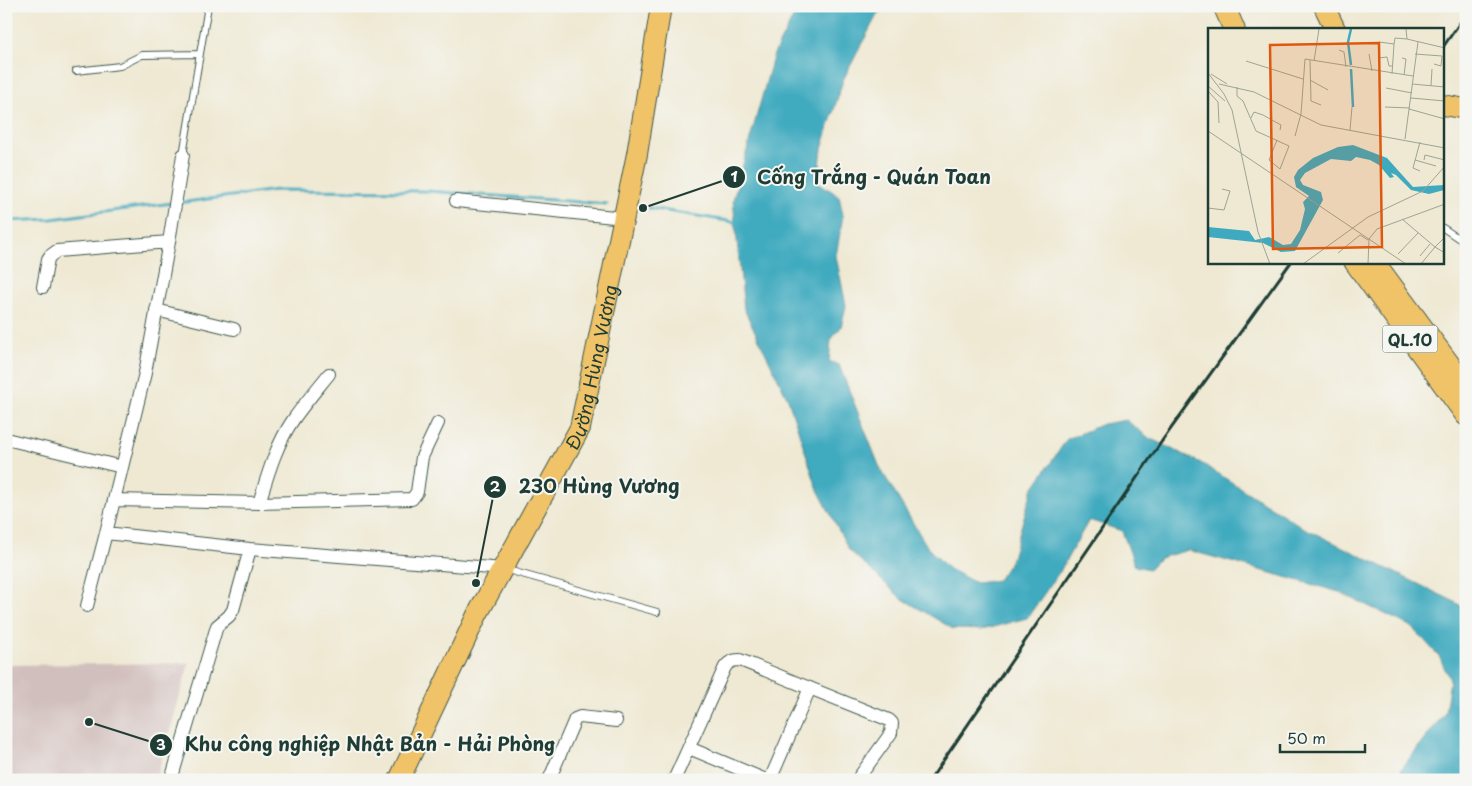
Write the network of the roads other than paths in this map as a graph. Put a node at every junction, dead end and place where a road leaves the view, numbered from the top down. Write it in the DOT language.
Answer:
graph roads {
  1 [pos="208,6"];
  2 [pos="661,6"];
  3 [pos="1210,6"];
  4 [pos="1224,6"];
  5 [pos="1324,6"];
  6 [pos="1220,28"];
  7 [pos="1234,28"];
  8 [pos="1335,28"];
  9 [pos="200,54"];
  10 [pos="76,71"];
  11 [pos="1444,105"];
  12 [pos="1466,109"];
  13 [pos="183,155"];
  14 [pos="456,201"];
  15 [pos="624,218"];
  16 [pos="1444,229"];
  17 [pos="170,242"];
  18 [pos="1466,248"];
  19 [pos="1356,264"];
  20 [pos="1375,264"];
  21 [pos="43,287"];
  22 [pos="156,310"];
  23 [pos="234,329"];
  24 [pos="329,374"];
  25 [pos="1466,387"];
  26 [pos="1466,415"];
  27 [pos="438,423"];
  28 [pos="6,438"];
  29 [pos="122,466"];
  30 [pos="114,500"];
  31 [pos="259,503"];
  32 [pos="106,533"];
  33 [pos="250,549"];
  34 [pos="504,569"];
  35 [pos="87,606"];
  36 [pos="657,612"];
  37 [pos="810,688"];
  38 [pos="616,721"];
  39 [pos="689,748"];
  40 [pos="171,780"];
  41 [pos="399,780"];
  42 [pos="549,780"];
  43 [pos="674,780"];
  44 [pos="766,780"];
  45 [pos="770,780"];
  46 [pos="857,780"];
  1 -- 9 [label="lane"];
  2 -- 15 [label="main road, Đường Hùng Vương"];
  3 -- 6 [label="highway"];
  4 -- 7 [label="highway"];
  5 -- 8 [label="main road"];
  9 -- 10 [label="lane"];
  9 -- 13 [label="lane"];
  11 -- 12 [label="main road"];
  13 -- 17 [label="street"];
  14 -- 15 [label="street"];
  15 -- 34 [label="main road, Đường Hùng Vương"];
  16 -- 18 [label="lane"];
  17 -- 21 [label="street"];
  17 -- 22 [label="street"];
  19 -- 26 [label="highway, QL.10"];
  20 -- 25 [label="highway, QL.10"];
  22 -- 23 [label="street"];
  22 -- 29 [label="street"];
  24 -- 31 [label="street"];
  27 -- 31 [label="street"];
  28 -- 29 [label="street"];
  29 -- 30 [label="street"];
  30 -- 31 [label="street"];
  30 -- 32 [label="street"];
  32 -- 33 [label="street"];
  32 -- 35 [label="street"];
  33 -- 34 [label="street"];
  33 -- 40 [label="street"];
  34 -- 36 [label="lane"];
  34 -- 41 [label="main road, Đường Hùng Vương"];
  37 -- 39 [label="street"];
  37 -- 45 [label="street"];
  37 -- 46 [label="street"];
  38 -- 42 [label="street"];
  39 -- 43 [label="street"];
  39 -- 44 [label="street"];
}
